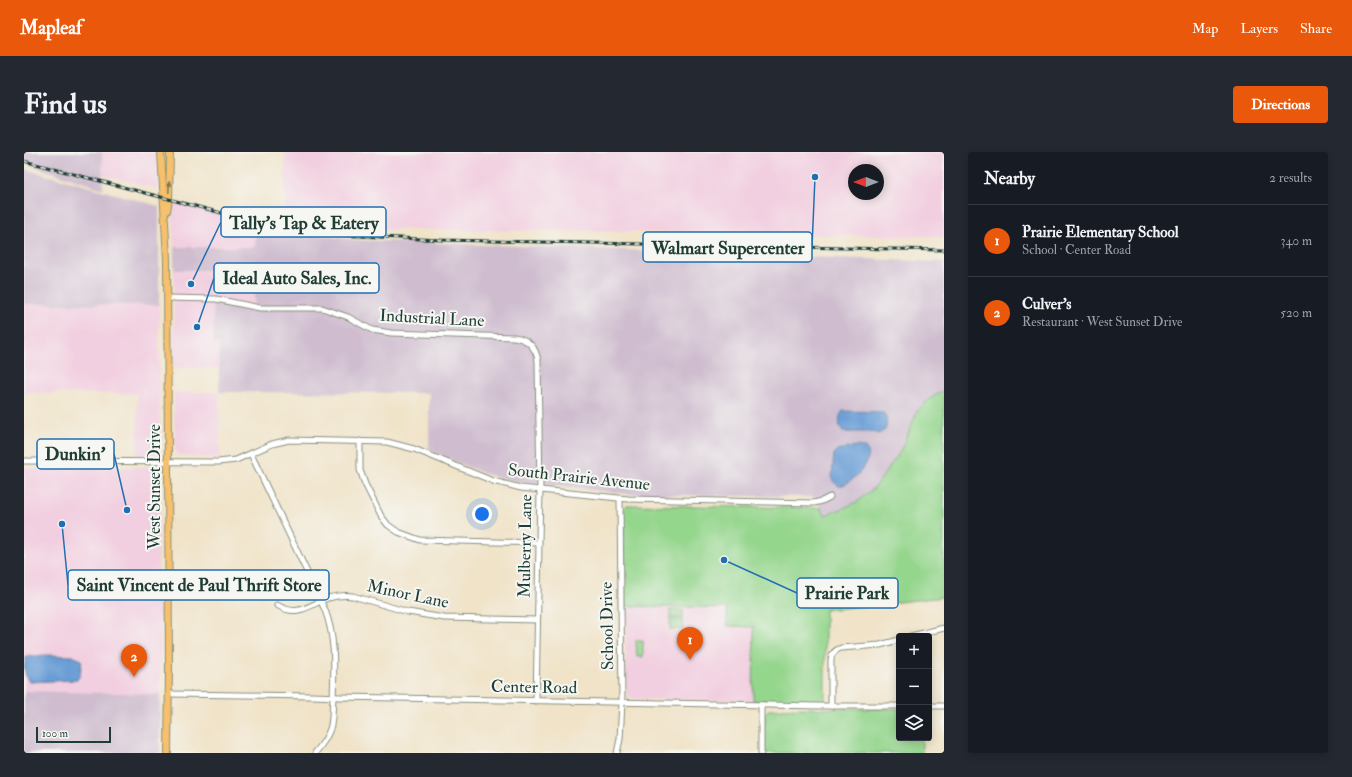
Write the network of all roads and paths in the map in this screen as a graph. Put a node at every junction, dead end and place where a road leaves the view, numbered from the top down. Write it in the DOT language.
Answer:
graph roads {
  1 [pos="161,152"];
  2 [pos="170,152"];
  3 [pos="166,221"];
  4 [pos="167,298"];
  5 [pos="531,344"];
  6 [pos="360,441"];
  7 [pos="251,454"];
  8 [pos="24,461"];
  9 [pos="168,461"];
  10 [pos="540,490"];
  11 [pos="830,497"];
  12 [pos="620,499"];
  13 [pos="539,543"];
  14 [pos="321,602"];
  15 [pos="278,605"];
  16 [pos="537,620"];
  17 [pos="944,628"];
  18 [pos="923,633"];
  19 [pos="896,641"];
  20 [pos="169,694"];
  21 [pos="333,697"];
  22 [pos="536,701"];
  23 [pos="622,703"];
  24 [pos="761,705"];
  25 [pos="831,706"];
  26 [pos="896,706"];
  27 [pos="932,706"];
  28 [pos="944,706"];
  29 [pos="168,753"];
  30 [pos="315,753"];
  31 [pos="617,753"];
  32 [pos="761,753"];
  1 -- 3 [label="main road, West Sunset Drive"];
  3 -- 2 [label="main road, West Sunset Drive, one-way"];
  3 -- 4 [label="main road, West Sunset Drive"];
  4 -- 5 [label="street, Industrial Lane"];
  4 -- 9 [label="main road, West Sunset Drive"];
  5 -- 10 [label="street, Mulberry Lane"];
  6 -- 7 [label="street, South Prairie Avenue"];
  6 -- 10 [label="street, South Prairie Avenue"];
  6 -- 13 [label="street"];
  7 -- 9 [label="street, South Prairie Avenue"];
  7 -- 14 [label="street"];
  8 -- 9 [label="street, South Prairie Avenue"];
  9 -- 20 [label="main road, West Sunset Drive"];
  10 -- 12 [label="street, South Prairie Avenue"];
  10 -- 13 [label="street, Mulberry Lane"];
  11 -- 12 [label="street, South Prairie Avenue"];
  12 -- 23 [label="street, School Drive"];
  13 -- 16 [label="street, Mulberry Lane"];
  14 -- 15 [label="street, Minor Lane"];
  14 -- 16 [label="street, Minor Lane"];
  14 -- 21 [label="street"];
  16 -- 22 [label="street, Mulberry Lane"];
  17 -- 18 [label="street"];
  19 -- 25 [label="street"];
  20 -- 21 [label="street, Center Road"];
  20 -- 29 [label="main road, West Sunset Drive"];
  21 -- 22 [label="street, Center Road"];
  21 -- 30 [label="street"];
  22 -- 23 [label="street, Center Road"];
  23 -- 24 [label="street, Center Road"];
  23 -- 31 [label="street, School Drive"];
  24 -- 25 [label="street, Center Road"];
  24 -- 32 [label="street"];
  25 -- 26 [label="street, Center Road"];
  27 -- 28 [label="street"];
}
